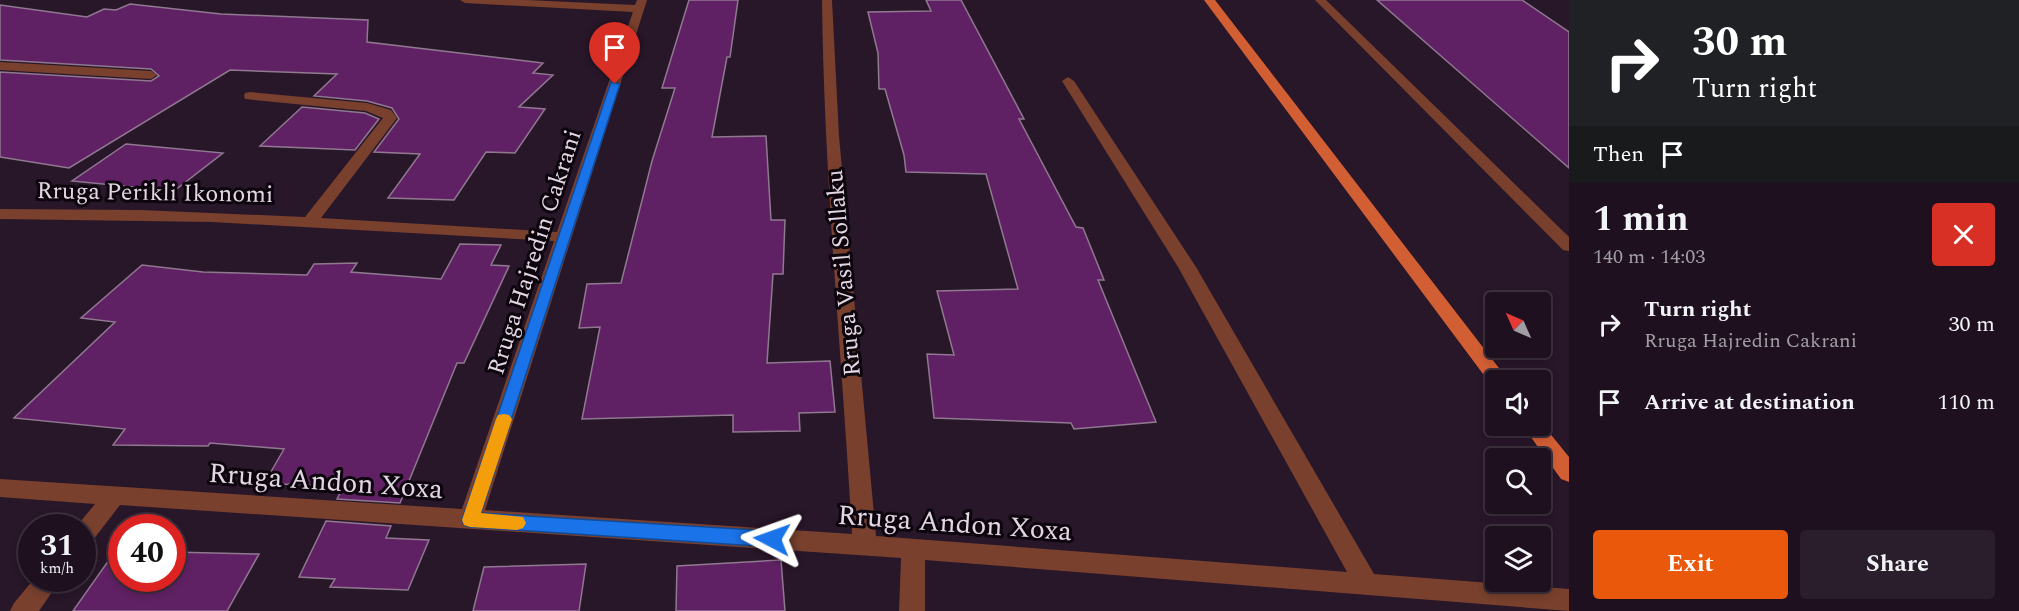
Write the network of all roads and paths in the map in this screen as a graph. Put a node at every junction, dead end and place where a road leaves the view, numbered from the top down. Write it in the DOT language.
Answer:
graph roads {
  1 [pos="465,0"];
  2 [pos="827,0"];
  3 [pos="1209,0"];
  4 [pos="1320,0"];
  5 [pos="641,5"];
  6 [pos="0,66"];
  7 [pos="151,75"];
  8 [pos="1068,81"];
  9 [pos="250,96"];
  10 [pos="0,214"];
  11 [pos="310,221"];
  12 [pos="565,237"];
  13 [pos="1569,246"];
  14 [pos="1491,370"];
  15 [pos="1541,436"];
  16 [pos="1569,473"];
  17 [pos="0,488"];
  18 [pos="116,495"];
  19 [pos="96,520"];
  20 [pos="470,520"];
  21 [pos="865,545"];
  22 [pos="913,549"];
  23 [pos="1367,584"];
  24 [pos="38,592"];
  25 [pos="1569,600"];
  26 [pos="23,611"];
  27 [pos="912,611"];
  1 -- 5 [label="street"];
  2 -- 21 [label="street, Rruga Vasil Sollaku"];
  3 -- 14 [label="main road"];
  4 -- 13 [label="street"];
  5 -- 12 [label="street, Rruga Hajredin Cakrani"];
  6 -- 7 [label="street"];
  8 -- 23 [label="street"];
  9 -- 11 [label="street"];
  10 -- 11 [label="street, Rruga Perikli Ikonomi"];
  11 -- 12 [label="street, Rruga Perikli Ikonomi"];
  12 -- 20 [label="street, Rruga Hajredin Cakrani"];
  15 -- 16 [label="main road"];
  17 -- 18 [label="street, Rruga Andon Xoxa"];
  18 -- 19 [label="street"];
  18 -- 20 [label="street, Rruga Andon Xoxa"];
  20 -- 21 [label="street, Rruga Andon Xoxa"];
  21 -- 22 [label="street, Rruga Andon Xoxa"];
  22 -- 23 [label="street, Rruga Andon Xoxa"];
  22 -- 27 [label="street"];
  23 -- 25 [label="street, Rruga Andon Xoxa"];
  24 -- 26 [label="street"];
}
